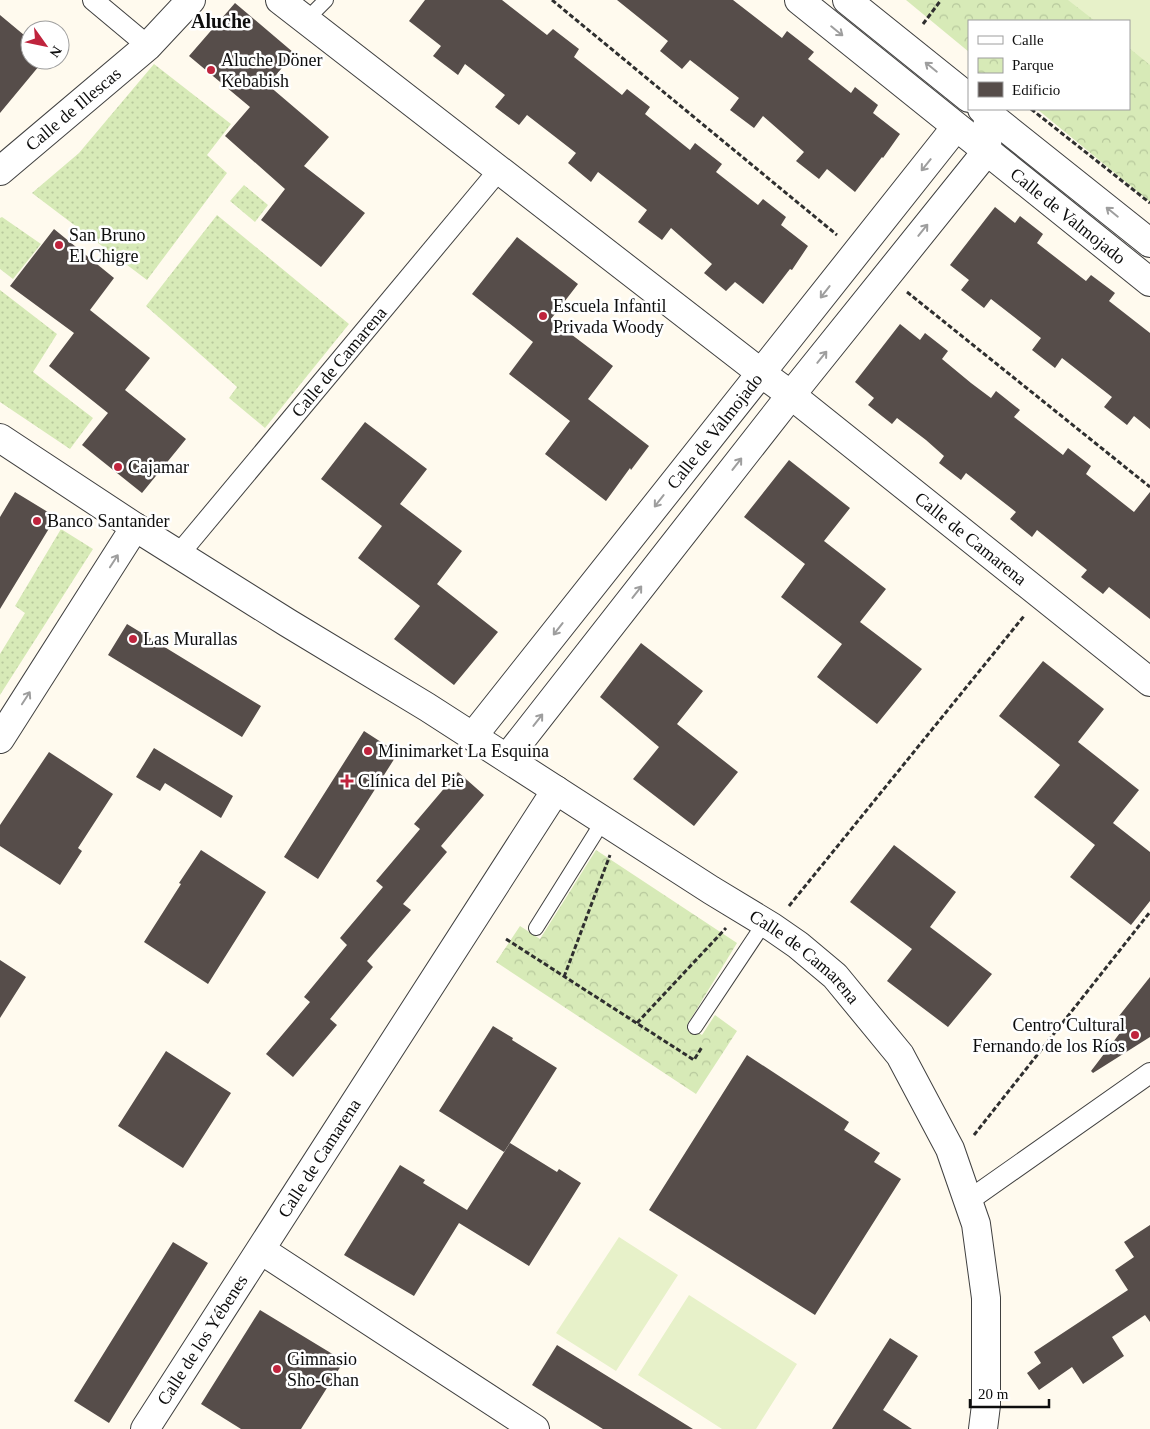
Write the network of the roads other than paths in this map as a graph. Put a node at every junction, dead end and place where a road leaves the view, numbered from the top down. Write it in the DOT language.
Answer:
graph roads {
  1 [pos="93,0"];
  2 [pos="191,0"];
  3 [pos="280,0"];
  4 [pos="326,0"];
  5 [pos="799,0"];
  6 [pos="846,0"];
  7 [pos="306,20"];
  8 [pos="148,46"];
  9 [pos="968,97"];
  10 [pos="980,110"];
  11 [pos="984,110"];
  12 [pos="956,126"];
  13 [pos="987,151"];
  14 [pos="499,170"];
  15 [pos="0,171"];
  16 [pos="1150,243"];
  17 [pos="1150,282"];
  18 [pos="761,373"];
  19 [pos="791,395"];
  20 [pos="0,438"];
  21 [pos="135,527"];
  22 [pos="179,554"];
  23 [pos="1150,682"];
  24 [pos="472,736"];
  25 [pos="0,739"];
  26 [pos="507,758"];
  27 [pos="556,790"];
  28 [pos="603,821"];
  29 [pos="764,922"];
  30 [pos="536,928"];
  31 [pos="695,1028"];
  32 [pos="1150,1073"];
  33 [pos="968,1201"];
  34 [pos="261,1250"];
  35 [pos="145,1429"];
  36 [pos="535,1429"];
  37 [pos="983,1429"];
  1 -- 8 [label="street"];
  2 -- 8 [label="street, Calle de Illescas"];
  3 -- 7 [label="street"];
  4 -- 7 [label="lane"];
  5 -- 12 [label="street, Calle de Valmojado, one-way"];
  9 -- 6 [label="street, Calle de Valmojado, one-way"];
  7 -- 14 [label="street"];
  8 -- 15 [label="street, Calle de Illescas"];
  10 -- 13 [label="street"];
  16 -- 11 [label="street, Calle de Valmojado, one-way"];
  12 -- 13 [label="street, Calle de Valmojado"];
  12 -- 18 [label="street, Calle de Valmojado, one-way"];
  13 -- 17 [label="street, Calle de Valmojado"];
  19 -- 13 [label="street, one-way"];
  14 -- 18 [label="street"];
  14 -- 22 [label="street, Calle de Camarena"];
  18 -- 19 [label="street, Calle de Camarena"];
  18 -- 24 [label="street, Calle de Valmojado, one-way"];
  19 -- 23 [label="street, Calle de Camarena"];
  26 -- 19 [label="street, one-way"];
  20 -- 21 [label="street, Calle de Camarena"];
  21 -- 22 [label="street, Calle de Camarena"];
  25 -- 21 [label="street, one-way"];
  22 -- 24 [label="street, Calle de Camarena"];
  24 -- 26 [label="street, Calle de Camarena"];
  26 -- 27 [label="street, Calle de Camarena"];
  27 -- 28 [label="street, Calle de Camarena"];
  27 -- 34 [label="street, Calle de Camarena"];
  28 -- 29 [label="street, Calle de Camarena"];
  28 -- 30 [label="lane"];
  29 -- 31 [label="lane"];
  29 -- 33 [label="street, Calle de Camarena"];
  32 -- 33 [label="street"];
  33 -- 37 [label="street, Calle de Camarena"];
  34 -- 35 [label="street, Calle de los Yébenes"];
  34 -- 36 [label="street"];
}
